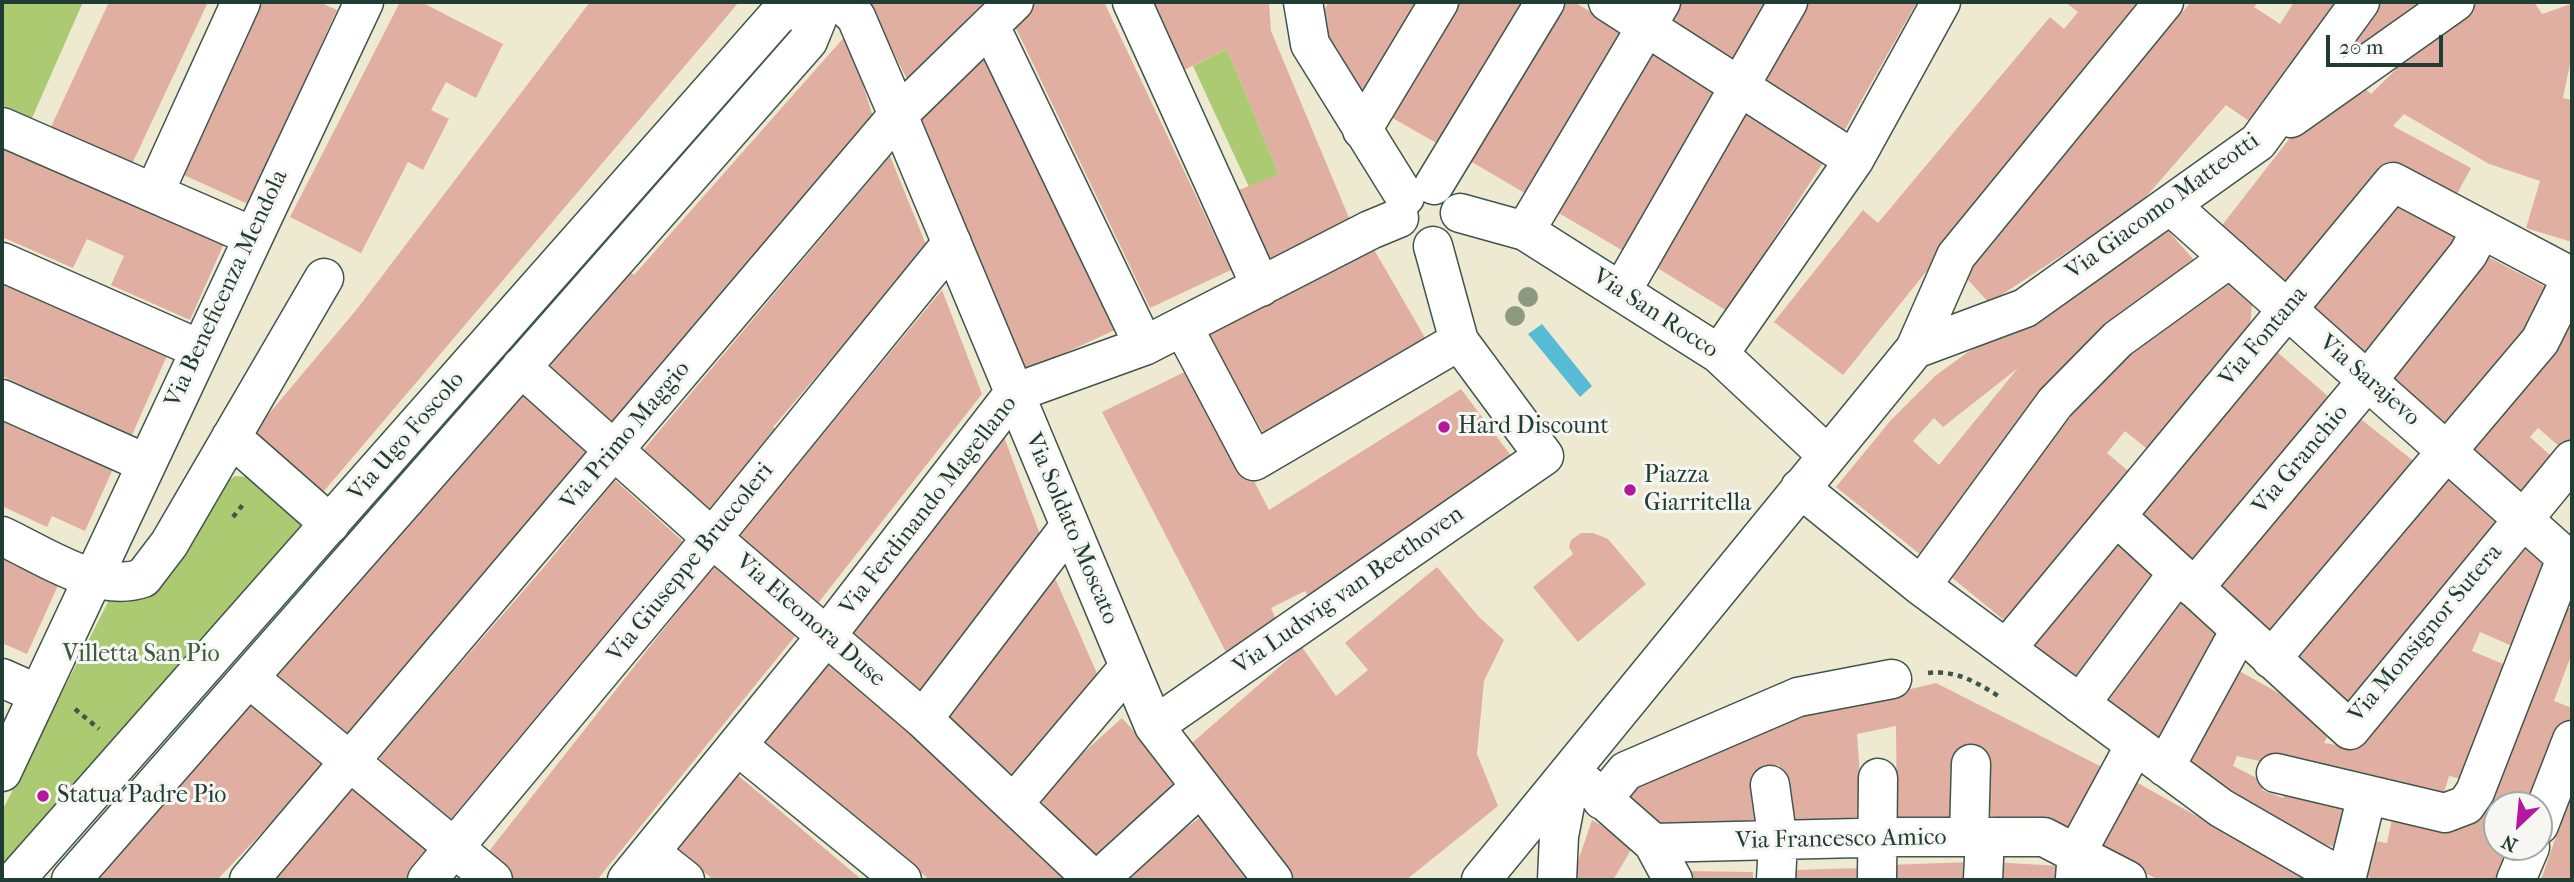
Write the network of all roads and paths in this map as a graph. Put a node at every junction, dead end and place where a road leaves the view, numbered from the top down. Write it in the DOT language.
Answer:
graph roads {
  1 [pos="241,2"];
  2 [pos="805,2"];
  3 [pos="824,2"];
  4 [pos="840,2"];
  5 [pos="1132,2"];
  6 [pos="1439,2"];
  7 [pos="1545,2"];
  8 [pos="1608,2"];
  9 [pos="1788,2"];
  10 [pos="1941,2"];
  11 [pos="2164,2"];
  12 [pos="2360,2"];
  13 [pos="2455,2"];
  14 [pos="1304,3"];
  15 [pos="358,4"];
  16 [pos="1002,14"];
  17 [pos="1654,14"];
  18 [pos="1740,86"];
  19 [pos="898,115"];
  20 [pos="2,127"];
  21 [pos="1363,130"];
  22 [pos="2258,142"];
  23 [pos="1854,160"];
  24 [pos="154,193"];
  25 [pos="1413,200"];
  26 [pos="2170,205"];
  27 [pos="1460,212"];
  28 [pos="2481,230"];
  29 [pos="1525,231"];
  30 [pos="252,236"];
  31 [pos="952,243"];
  32 [pos="1433,246"];
  33 [pos="2230,258"];
  34 [pos="2,262"];
  35 [pos="2572,277"];
  36 [pos="324,278"];
  37 [pos="1261,287"];
  38 [pos="1621,292"];
  39 [pos="2287,308"];
  40 [pos="1183,327"];
  41 [pos="1460,341"];
  42 [pos="1144,346"];
  43 [pos="199,349"];
  44 [pos="1915,349"];
  45 [pos="1719,354"];
  46 [pos="521,367"];
  47 [pos="2368,380"];
  48 [pos="1014,393"];
  49 [pos="2,398"];
  50 [pos="231,437"];
  51 [pos="615,450"];
  52 [pos="2448,451"];
  53 [pos="1826,454"];
  54 [pos="2572,460"];
  55 [pos="145,463"];
  56 [pos="1800,488"];
  57 [pos="252,493"];
  58 [pos="2116,516"];
  59 [pos="2523,517"];
  60 [pos="228,524"];
  61 [pos="330,524"];
  62 [pos="1070,526"];
  63 [pos="2,536"];
  64 [pos="712,538"];
  65 [pos="2570,560"];
  66 [pos="92,578"];
  67 [pos="2186,580"];
  68 [pos="1921,586"];
  69 [pos="2240,630"];
  70 [pos="827,635"];
  71 [pos="2006,649"];
  72 [pos="2272,659"];
  73 [pos="1129,667"];
  74 [pos="2,678"];
  75 [pos="249,678"];
  76 [pos="1892,679"];
  77 [pos="37,694"];
  78 [pos="81,698"];
  79 [pos="2005,700"];
  80 [pos="2080,704"];
  81 [pos="75,709"];
  82 [pos="923,719"];
  83 [pos="69,722"];
  84 [pos="1154,726"];
  85 [pos="103,732"];
  86 [pos="2572,740"];
  87 [pos="2135,745"];
  88 [pos="738,746"];
  89 [pos="349,761"];
  90 [pos="1971,764"];
  91 [pos="2165,767"];
  92 [pos="2,772"];
  93 [pos="1572,772"];
  94 [pos="2276,773"];
  95 [pos="1878,778"];
  96 [pos="1770,785"];
  97 [pos="1199,788"];
  98 [pos="2552,791"];
  99 [pos="2367,795"];
  100 [pos="1602,800"];
  101 [pos="1014,803"];
  102 [pos="1977,837"];
  103 [pos="1879,838"];
  104 [pos="1778,842"];
  105 [pos="1653,843"];
  106 [pos="455,848"];
  107 [pos="2524,861"];
  108 [pos="639,866"];
  109 [pos="2076,866"];
  110 [pos="15,880"];
  111 [pos="71,880"];
  112 [pos="249,880"];
  113 [pos="426,880"];
  114 [pos="494,880"];
  115 [pos="685,880"];
  116 [pos="902,880"];
  117 [pos="1096,880"];
  118 [pos="1273,880"];
  119 [pos="1481,880"];
  120 [pos="1557,880"];
  121 [pos="1673,880"];
  122 [pos="1776,880"];
  123 [pos="1877,880"];
  124 [pos="1983,880"];
  125 [pos="2127,880"];
  126 [pos="2346,880"];
  127 [pos="2516,880"];
  1 -- 24 [label="street"];
  2 -- 61 [label="street, Via Ugo Foscolo"];
  3 -- 46 [label="street, Via Ugo Foscolo"];
  4 -- 19 [label="street, Via Soldato Moscato"];
  5 -- 37 [label="street"];
  6 -- 21 [label="street"];
  7 -- 25 [label="street"];
  8 -- 17 [label="street"];
  9 -- 18 [label="street"];
  10 -- 23 [label="street"];
  11 -- 44 [label="street"];
  12 -- 22 [label="street, Via Giacomo Matteotti"];
  13 -- 22 [label="street"];
  14 -- 21 [label="street"];
  15 -- 30 [label="street, Via Beneficenza Mendola"];
  16 -- 19 [label="street, Via Primo Maggio"];
  16 -- 42 [label="street"];
  17 -- 18 [label="street"];
  17 -- 29 [label="street"];
  18 -- 23 [label="street"];
  18 -- 38 [label="street"];
  19 -- 31 [label="street, Via Soldato Moscato"];
  19 -- 51 [label="street, Via Primo Maggio"];
  20 -- 24 [label="street"];
  21 -- 25 [label="street"];
  22 -- 26 [label="street, Via Giacomo Matteotti"];
  23 -- 45 [label="street"];
  24 -- 30 [label="street"];
  25 -- 27 [label="street"];
  25 -- 32 [label="street"];
  25 -- 37 [label="street, Via Ferdinando Magellano"];
  26 -- 33 [label="street, Via Sarajevo"];
  26 -- 44 [label="street, Via Giacomo Matteotti"];
  27 -- 29 [label="street, Via San Rocco"];
  27 -- 32 [label="street"];
  28 -- 35 [label="street, Via Fontana"];
  28 -- 39 [label="street, Via Fontana"];
  28 -- 47 [label="street, Via Granchio"];
  29 -- 38 [label="street, Via San Rocco"];
  30 -- 43 [label="street, Via Beneficenza Mendola"];
  31 -- 48 [label="street, Via Soldato Moscato"];
  31 -- 64 [label="street, Via Giuseppe Bruccoleri"];
  32 -- 41 [label="street"];
  33 -- 39 [label="street, Via Sarajevo"];
  33 -- 68 [label="street"];
  34 -- 43 [label="street"];
  35 -- 52 [label="street"];
  36 -- 50 [label="street"];
  37 -- 40 [label="street, Via Ferdinando Magellano"];
  38 -- 45 [label="street, Via San Rocco"];
  39 -- 47 [label="street, Via Sarajevo"];
  39 -- 58 [label="street, Via Fontana"];
  40 -- 41 [label="street"];
  40 -- 42 [label="street, Via Ferdinando Magellano"];
  41 -- 84 [label="street, Via Ludwig van Beethoven"];
  42 -- 48 [label="street, Via Ferdinando Magellano"];
  43 -- 55 [label="street, Via Beneficenza Mendola"];
  44 -- 53 [label="street"];
  45 -- 53 [label="street, Via San Rocco"];
  46 -- 51 [label="street, Via Eleonora Duse"];
  46 -- 75 [label="street, Via Ugo Foscolo"];
  47 -- 52 [label="street, Via Sarajevo"];
  47 -- 67 [label="street, Via Granchio"];
  48 -- 62 [label="street, Via Soldato Moscato"];
  48 -- 70 [label="street, Via Ferdinando Magellano"];
  49 -- 55 [label="street"];
  50 -- 61 [label="street"];
  50 -- 66 [label="street"];
  51 -- 64 [label="street, Via Eleonora Duse"];
  51 -- 89 [label="street, Via Primo Maggio"];
  52 -- 59 [label="street, Via Sarajevo"];
  52 -- 72 [label="street"];
  53 -- 56 [label="street"];
  54 -- 59 [label="street, Via Monsignor Sutera"];
  55 -- 66 [label="street, Via Beneficenza Mendola"];
  56 -- 68 [label="street"];
  56 -- 93 [label="street"];
  57 -- 60 [label="path"];
  58 -- 67 [label="street, Via Monsignor Sutera"];
  58 -- 71 [label="street, Via Fontana"];
  59 -- 65 [label="street, Via Sarajevo"];
  59 -- 72 [label="street, Via Monsignor Sutera"];
  61 -- 110 [label="street, Via Ugo Foscolo"];
  62 -- 73 [label="street, Via Soldato Moscato"];
  62 -- 82 [label="street"];
  63 -- 66 [label="street"];
  64 -- 70 [label="street, Via Eleonora Duse"];
  64 -- 106 [label="street, Via Giuseppe Bruccoleri"];
  65 -- 99 [label="street"];
  66 -- 77 [label="street, Via Beneficenza Mendola"];
  67 -- 69 [label="street, Via Monsignor Sutera"];
  67 -- 80 [label="street, Via Granchio"];
  68 -- 71 [label="street"];
  69 -- 72 [label="street, Via Monsignor Sutera"];
  69 -- 91 [label="street"];
  70 -- 82 [label="street, Via Eleonora Duse"];
  70 -- 88 [label="street, Via Ferdinando Magellano"];
  71 -- 80 [label="street"];
  73 -- 84 [label="street, Via Soldato Moscato"];
  73 -- 101 [label="street"];
  74 -- 77 [label="street"];
  75 -- 89 [label="street"];
  75 -- 111 [label="street, Via Ugo Foscolo"];
  76 -- 79 [label="path"];
  76 -- 100 [label="street"];
  77 -- 92 [label="street, Via Beneficenza Mendola"];
  78 -- 81 [label="path"];
  80 -- 87 [label="street"];
  81 -- 83 [label="path"];
  81 -- 85 [label="path"];
  82 -- 101 [label="street, Via Eleonora Duse"];
  84 -- 97 [label="street, Via Soldato Moscato"];
  86 -- 98 [label="street"];
  87 -- 91 [label="street"];
  87 -- 109 [label="street"];
  88 -- 108 [label="street, Via Ferdinando Magellano"];
  88 -- 116 [label="street"];
  89 -- 106 [label="street"];
  89 -- 112 [label="street, Via Primo Maggio"];
  90 -- 102 [label="street"];
  91 -- 126 [label="street"];
  93 -- 100 [label="street"];
  93 -- 119 [label="street"];
  93 -- 120 [label="street"];
  94 -- 99 [label="street"];
  95 -- 103 [label="street"];
  96 -- 104 [label="street"];
  97 -- 117 [label="street"];
  97 -- 118 [label="street, Via Soldato Moscato"];
  99 -- 126 [label="street"];
  100 -- 105 [label="street"];
  101 -- 117 [label="street, Via Eleonora Duse"];
  102 -- 103 [label="street, Via Francesco Amico"];
  102 -- 109 [label="street, Via Francesco Amico"];
  102 -- 124 [label="street"];
  103 -- 104 [label="street, Via Francesco Amico"];
  103 -- 123 [label="street"];
  104 -- 105 [label="street, Via Francesco Amico"];
  104 -- 122 [label="street"];
  105 -- 121 [label="street"];
  106 -- 113 [label="street, Via Giuseppe Bruccoleri"];
  106 -- 114 [label="street"];
  107 -- 127 [label="street"];
  108 -- 115 [label="street"];
  109 -- 125 [label="street, Via Francesco Amico"];
}
